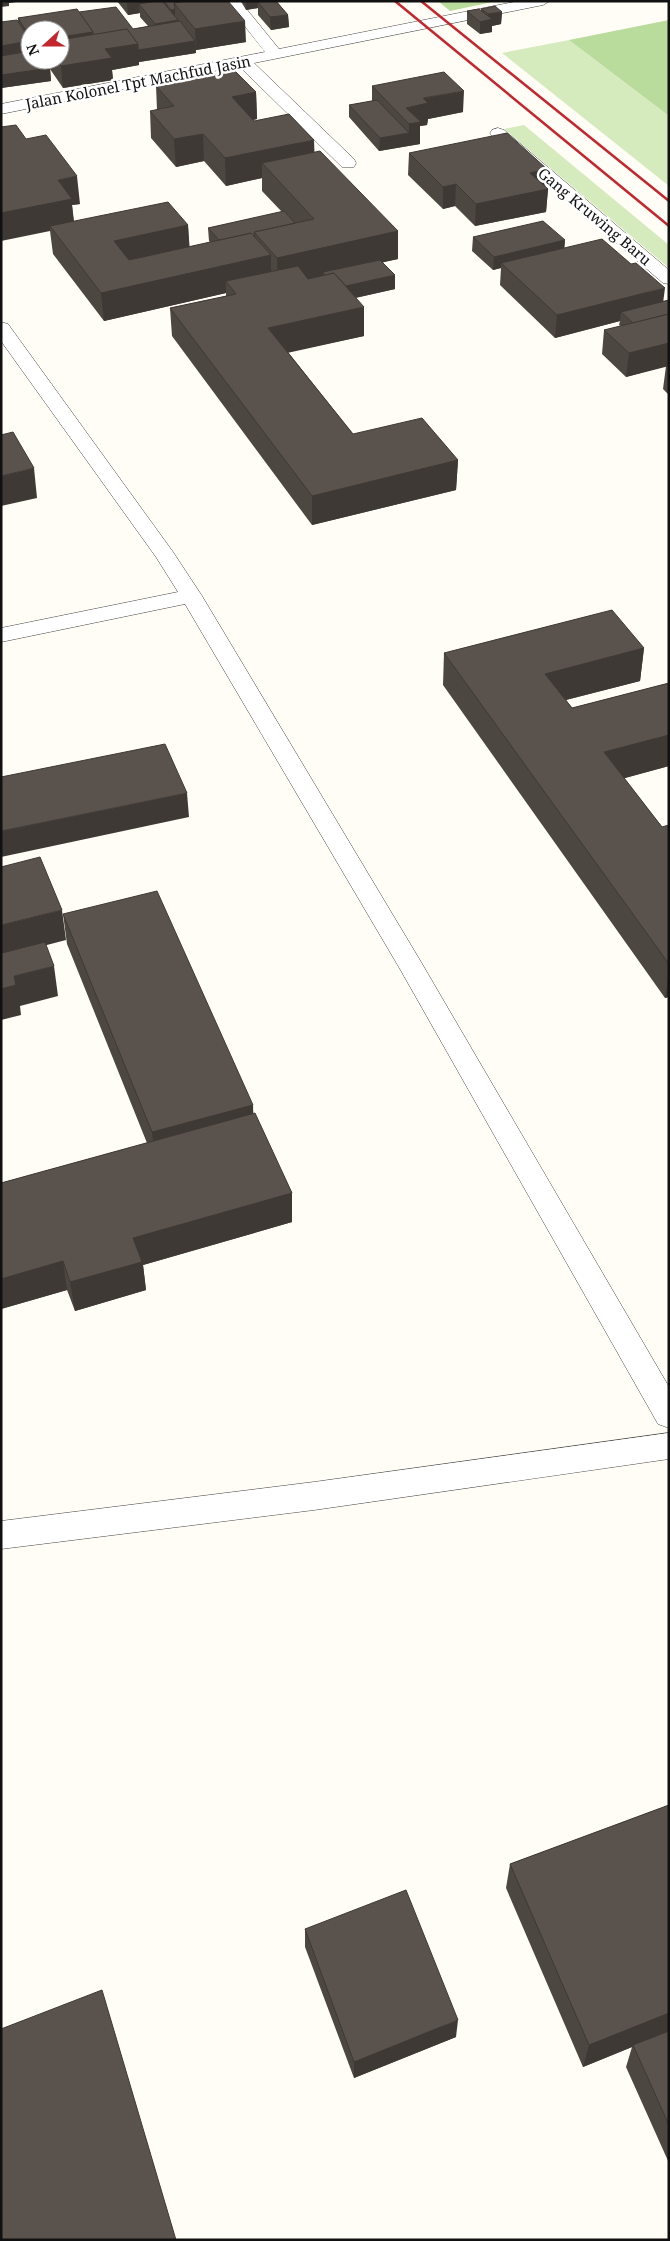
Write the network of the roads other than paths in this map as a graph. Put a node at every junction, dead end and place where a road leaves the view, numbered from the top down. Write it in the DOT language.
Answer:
graph roads {
  1 [pos="232,1"];
  2 [pos="543,1"];
  3 [pos="276,55"];
  4 [pos="243,61"];
  5 [pos="1,109"];
  6 [pos="498,133"];
  7 [pos="348,163"];
  8 [pos="669,279"];
  9 [pos="1,328"];
  10 [pos="191,596"];
  11 [pos="1,635"];
  12 [pos="669,1415"];
  13 [pos="669,1446"];
  14 [pos="1,1535"];
  1 -- 3 [label="street"];
  2 -- 3 [label="street, Jalan Kolonel Tpt Machfud Jasin"];
  3 -- 4 [label="street, Jalan Kolonel Tpt Machfud Jasin"];
  4 -- 5 [label="street, Jalan Kolonel Tpt Machfud Jasin"];
  4 -- 7 [label="street"];
  6 -- 8 [label="street, Gang Kruwing Baru"];
  9 -- 10 [label="street"];
  10 -- 11 [label="street"];
  10 -- 12 [label="street"];
  13 -- 14 [label="street"];
}
